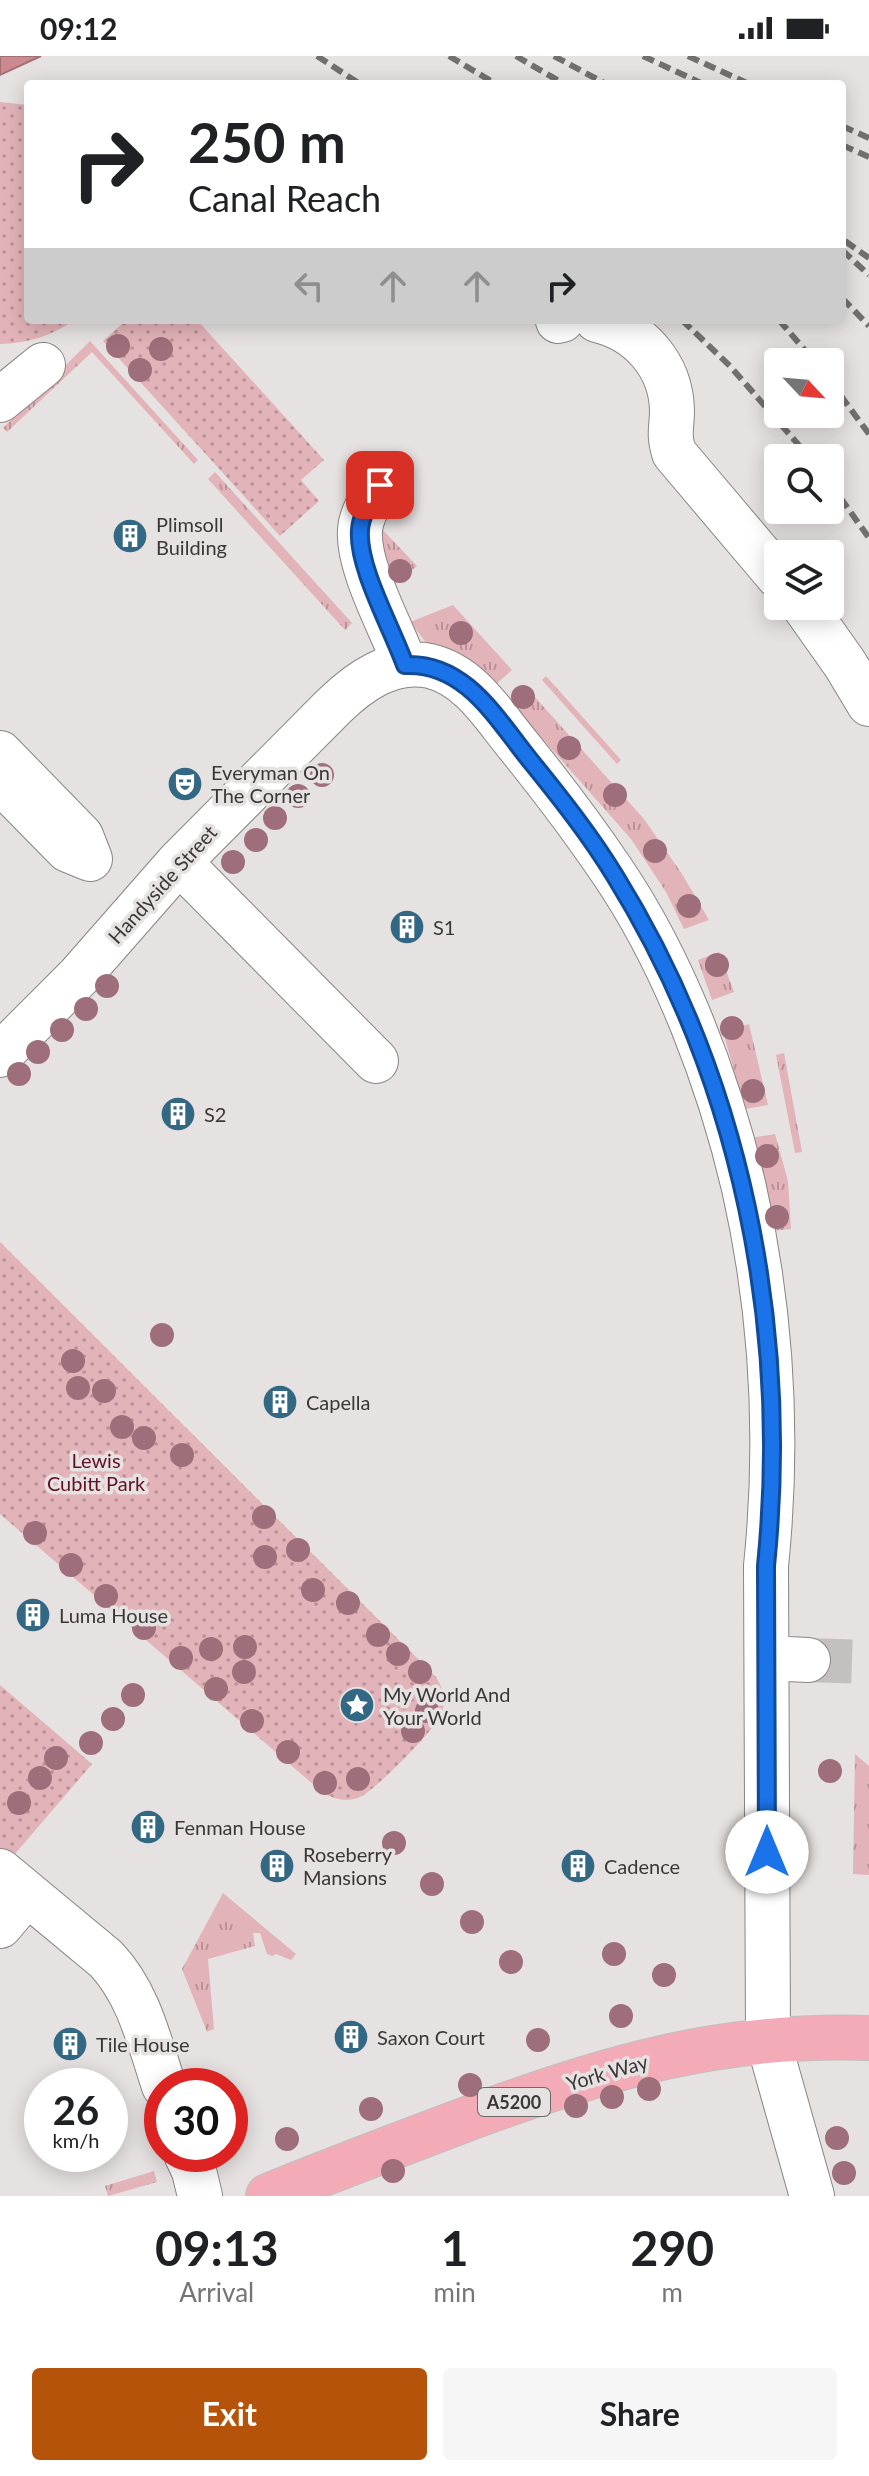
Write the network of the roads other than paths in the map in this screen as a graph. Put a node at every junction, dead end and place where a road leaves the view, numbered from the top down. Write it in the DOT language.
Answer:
graph roads {
  1 [pos="614,327"];
  2 [pos="43,365"];
  3 [pos="0,400"];
  4 [pos="380,485"];
  5 [pos="764,559"];
  6 [pos="814,620"];
  7 [pos="405,665"];
  8 [pos="869,704"];
  9 [pos="0,753"];
  10 [pos="0,781"];
  11 [pos="90,859"];
  12 [pos="179,862"];
  13 [pos="138,908"];
  14 [pos="0,1055"];
  15 [pos="376,1061"];
  16 [pos="9,1897"];
  17 [pos="869,2038"];
  18 [pos="768,2040"];
  19 [pos="158,2068"];
  20 [pos="268,2196"];
  21 [pos="812,2196"];
  1 -- 5 [label="street"];
  2 -- 3 [label="street"];
  4 -- 7 [label="street"];
  6 -- 8 [label="street"];
  7 -- 12 [label="street, Handyside Street"];
  7 -- 18 [label="street"];
  9 -- 11 [label="street"];
  10 -- 11 [label="street"];
  11 -- 13 [label="street"];
  12 -- 13 [label="street, Handyside Street"];
  12 -- 15 [label="street"];
  13 -- 14 [label="street, Handyside Street"];
  16 -- 19 [label="street"];
  17 -- 18 [label="main road, York Way / A5200"];
  18 -- 20 [label="main road, York Way / A5200"];
  18 -- 21 [label="street"];
}
